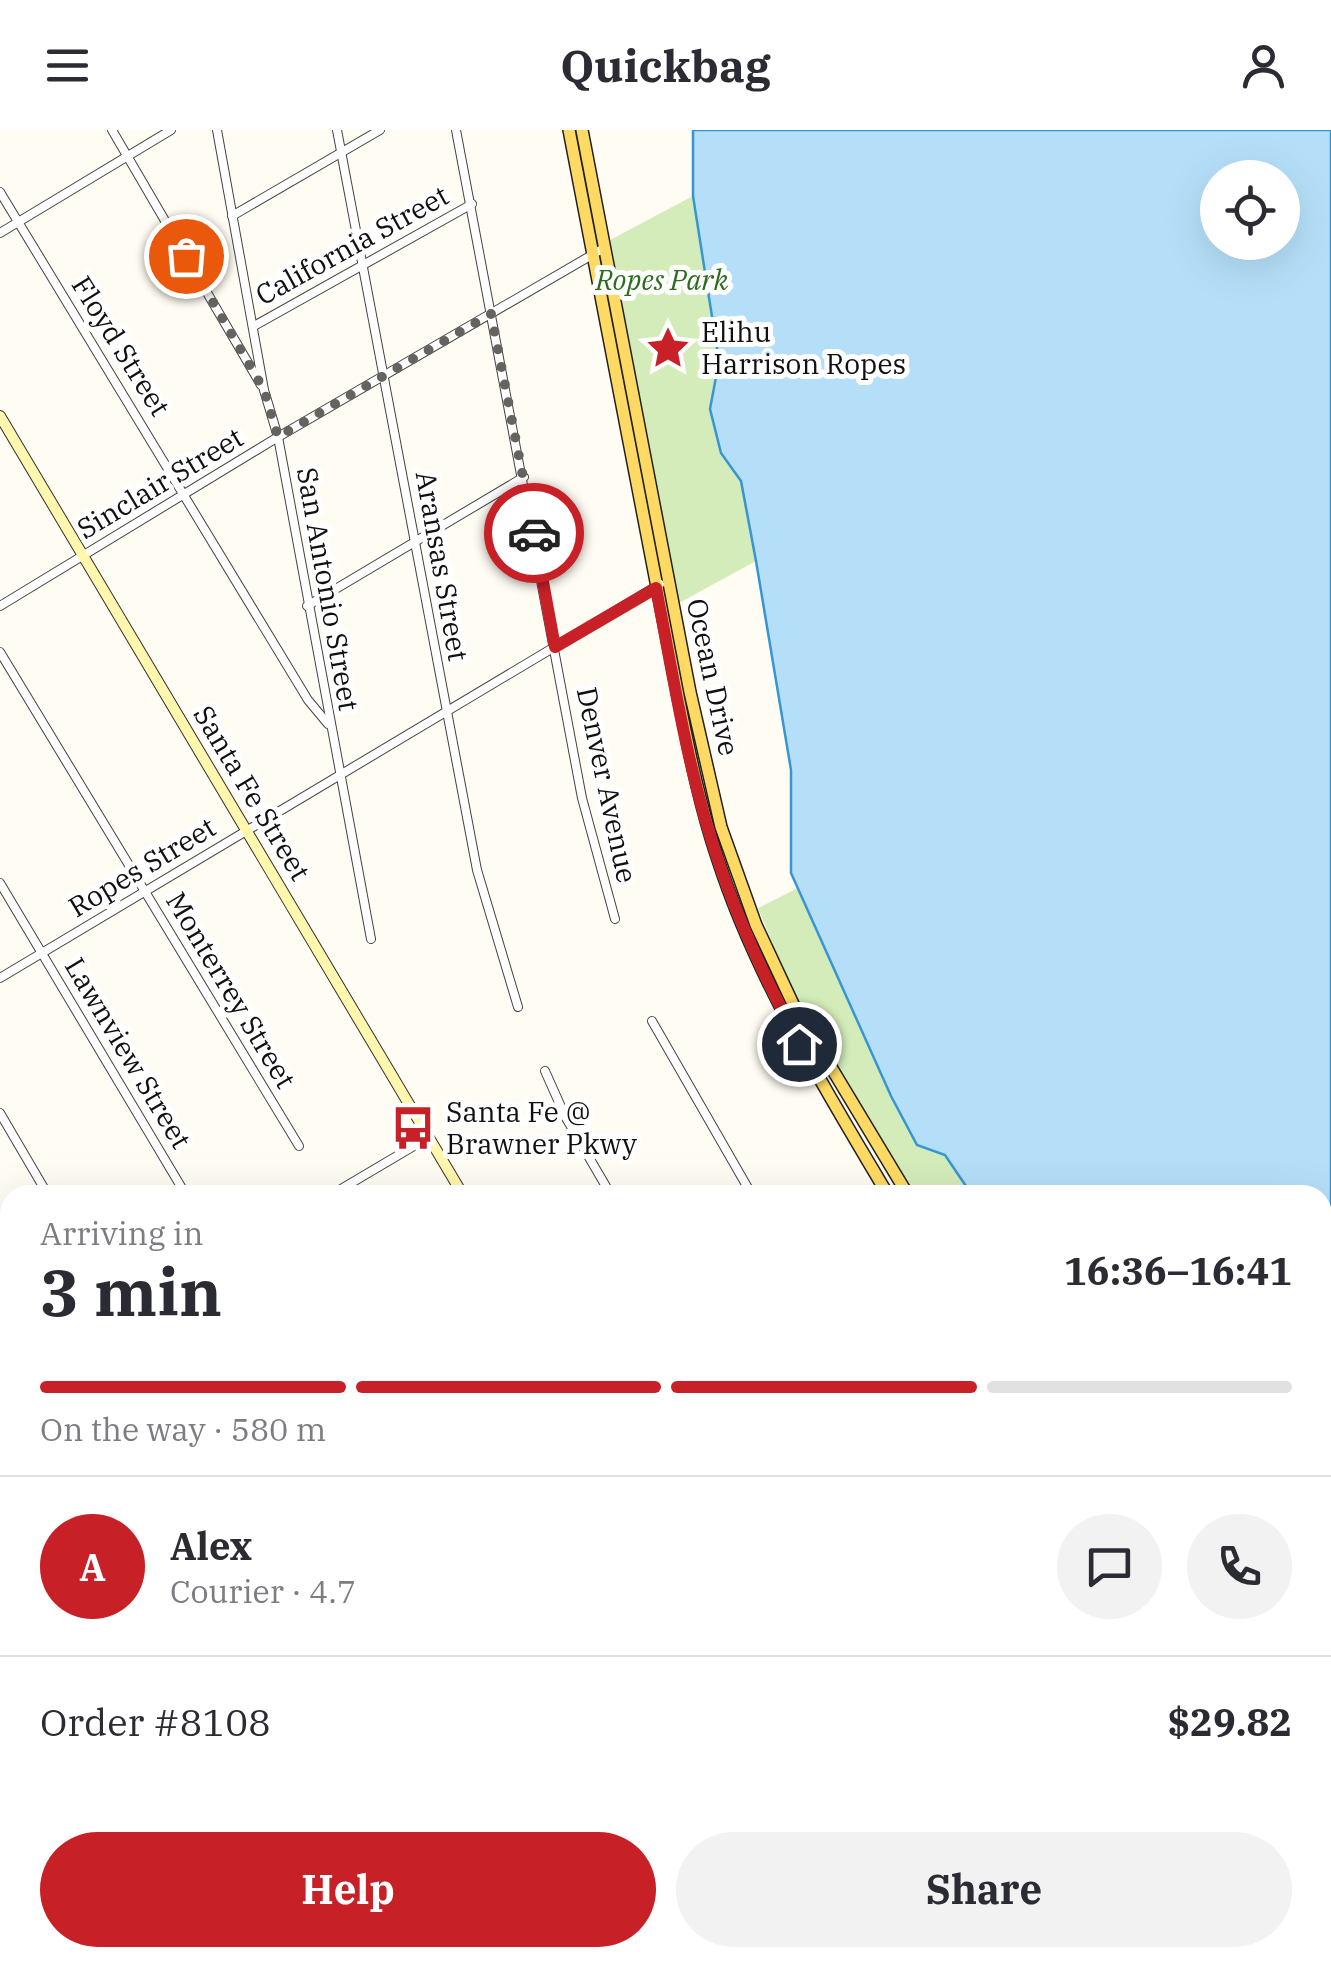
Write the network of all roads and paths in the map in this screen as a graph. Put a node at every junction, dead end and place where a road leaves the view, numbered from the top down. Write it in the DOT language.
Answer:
graph roads {
  1 [pos="112,130"];
  2 [pos="171,130"];
  3 [pos="217,130"];
  4 [pos="337,130"];
  5 [pos="380,130"];
  6 [pos="456,130"];
  7 [pos="569,130"];
  8 [pos="582,130"];
  9 [pos="342,152"];
  10 [pos="128,156"];
  11 [pos="583,173"];
  12 [pos="0,192"];
  13 [pos="472,204"];
  14 [pos="232,216"];
  15 [pos="18,222"];
  16 [pos="0,233"];
  17 [pos="598,251"];
  18 [pos="362,264"];
  19 [pos="609,307"];
  20 [pos="491,314"];
  21 [pos="254,326"];
  22 [pos="385,376"];
  23 [pos="264,390"];
  24 [pos="636,411"];
  25 [pos="622,414"];
  26 [pos="0,416"];
  27 [pos="278,437"];
  28 [pos="524,477"];
  29 [pos="186,494"];
  30 [pos="414,544"];
  31 [pos="84,556"];
  32 [pos="667,578"];
  33 [pos="656,588"];
  34 [pos="0,606"];
  35 [pos="308,606"];
  36 [pos="555,647"];
  37 [pos="0,652"];
  38 [pos="684,694"];
  39 [pos="446,710"];
  40 [pos="330,726"];
  41 [pos="339,775"];
  42 [pos="247,829"];
  43 [pos="0,883"];
  44 [pos="145,892"];
  45 [pos="615,918"];
  46 [pos="371,939"];
  47 [pos="42,954"];
  48 [pos="772,976"];
  49 [pos="0,978"];
  50 [pos="518,1007"];
  51 [pos="652,1021"];
  52 [pos="545,1070"];
  53 [pos="0,1113"];
  54 [pos="429,1137"];
  55 [pos="299,1146"];
  56 [pos="42,1185"];
  57 [pos="180,1185"];
  58 [pos="348,1185"];
  59 [pos="457,1185"];
  60 [pos="604,1185"];
  61 [pos="746,1185"];
  62 [pos="883,1185"];
  63 [pos="902,1185"];
  1 -- 10 [label="street"];
  2 -- 10 [label="street"];
  3 -- 14 [label="street, San Antonio Street"];
  4 -- 9 [label="street, Aransas Street"];
  5 -- 9 [label="street"];
  6 -- 13 [label="street, Denver Avenue"];
  7 -- 11 [label="main road, Ocean Drive"];
  8 -- 11 [label="main road, Ocean Drive"];
  9 -- 14 [label="street"];
  9 -- 18 [label="street, Aransas Street"];
  10 -- 15 [label="street"];
  10 -- 23 [label="street"];
  11 -- 17 [label="main road, Ocean Drive"];
  12 -- 15 [label="street, Floyd Street"];
  13 -- 18 [label="street, California Street"];
  13 -- 20 [label="street, Denver Avenue"];
  14 -- 21 [label="street, San Antonio Street"];
  15 -- 16 [label="street"];
  15 -- 29 [label="street, Floyd Street"];
  17 -- 19 [label="main road, Ocean Drive"];
  17 -- 20 [label="street, Sinclair Street"];
  18 -- 21 [label="street, California Street"];
  18 -- 22 [label="street, Aransas Street"];
  19 -- 24 [label="main road, Ocean Drive"];
  19 -- 25 [label="main road, Ocean Drive"];
  20 -- 22 [label="street, Sinclair Street"];
  20 -- 28 [label="street, Denver Avenue"];
  21 -- 23 [label="street, San Antonio Street"];
  22 -- 27 [label="street, Sinclair Street"];
  22 -- 30 [label="street, Aransas Street"];
  23 -- 27 [label="street, San Antonio Street"];
  24 -- 25 [label="main road"];
  24 -- 32 [label="main road, Ocean Drive"];
  25 -- 33 [label="main road, Ocean Drive"];
  26 -- 31 [label="main road, Santa Fe Street"];
  27 -- 29 [label="street, Sinclair Street"];
  27 -- 35 [label="street, San Antonio Street"];
  28 -- 30 [label="street"];
  28 -- 36 [label="street, Denver Avenue"];
  29 -- 31 [label="street, Sinclair Street"];
  29 -- 40 [label="street, Floyd Street"];
  30 -- 35 [label="street"];
  30 -- 39 [label="street, Aransas Street"];
  31 -- 34 [label="street, Sinclair Street"];
  31 -- 42 [label="main road, Santa Fe Street"];
  32 -- 33 [label="street, Ropes Street"];
  32 -- 38 [label="main road, Ocean Drive"];
  33 -- 36 [label="street, Ropes Street"];
  33 -- 38 [label="main road, Ocean Drive"];
  35 -- 40 [label="street, San Antonio Street"];
  36 -- 39 [label="street, Ropes Street"];
  36 -- 45 [label="street, Denver Avenue"];
  37 -- 44 [label="street, Monterrey Street"];
  38 -- 48 [label="main road, Ocean Drive"];
  39 -- 41 [label="street, Ropes Street"];
  39 -- 50 [label="street, Aransas Street"];
  40 -- 41 [label="street, San Antonio Street"];
  41 -- 42 [label="street, Ropes Street"];
  41 -- 46 [label="street, San Antonio Street"];
  42 -- 44 [label="street, Ropes Street"];
  42 -- 54 [label="main road, Santa Fe Street"];
  43 -- 47 [label="street, Lawnview Street"];
  44 -- 47 [label="street, Ropes Street"];
  44 -- 55 [label="street, Monterrey Street"];
  47 -- 49 [label="street, Ropes Street"];
  47 -- 57 [label="street, Lawnview Street"];
  48 -- 62 [label="main road, Ocean Drive"];
  48 -- 63 [label="main road, Ocean Drive"];
  51 -- 61 [label="street"];
  52 -- 60 [label="street"];
  53 -- 56 [label="street"];
  54 -- 58 [label="street"];
  54 -- 59 [label="main road, Santa Fe Street"];
}
